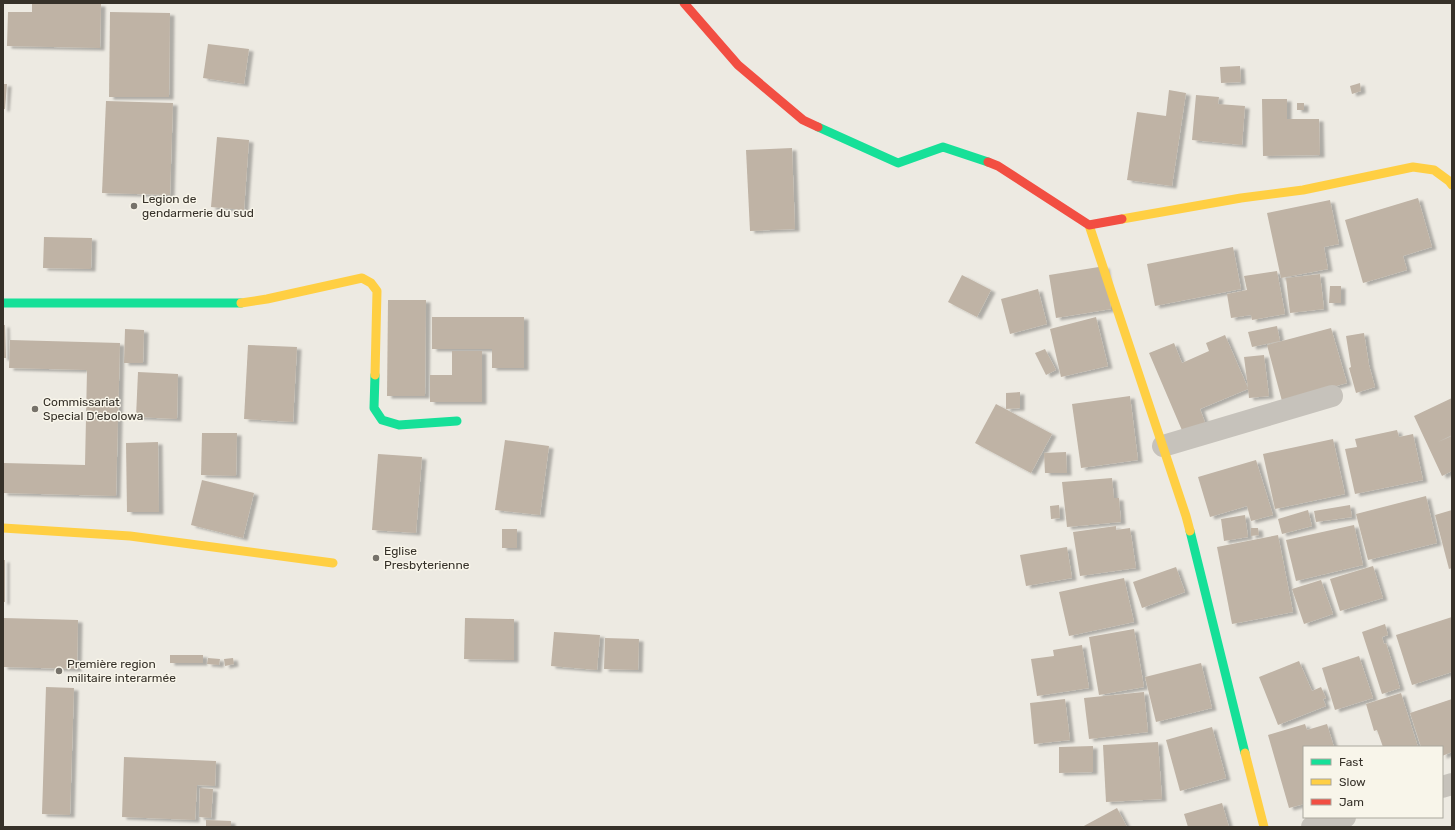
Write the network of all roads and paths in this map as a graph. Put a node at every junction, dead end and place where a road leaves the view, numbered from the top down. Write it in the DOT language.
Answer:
graph roads {
  1 [pos="684,3"];
  2 [pos="1452,185"];
  3 [pos="1089,225"];
  4 [pos="3,303"];
  5 [pos="1332,396"];
  6 [pos="457,421"];
  7 [pos="1162,446"];
  8 [pos="3,528"];
  9 [pos="333,563"];
  10 [pos="1341,818"];
  11 [pos="1264,827"];
  12 [pos="1312,827"];
  1 -- 3 [label="street"];
  2 -- 3 [label="street"];
  3 -- 7 [label="street"];
  4 -- 6 [label="street"];
  5 -- 7 [label="street"];
  7 -- 11 [label="street"];
  8 -- 9 [label="street"];
  10 -- 12 [label="street"];
}
